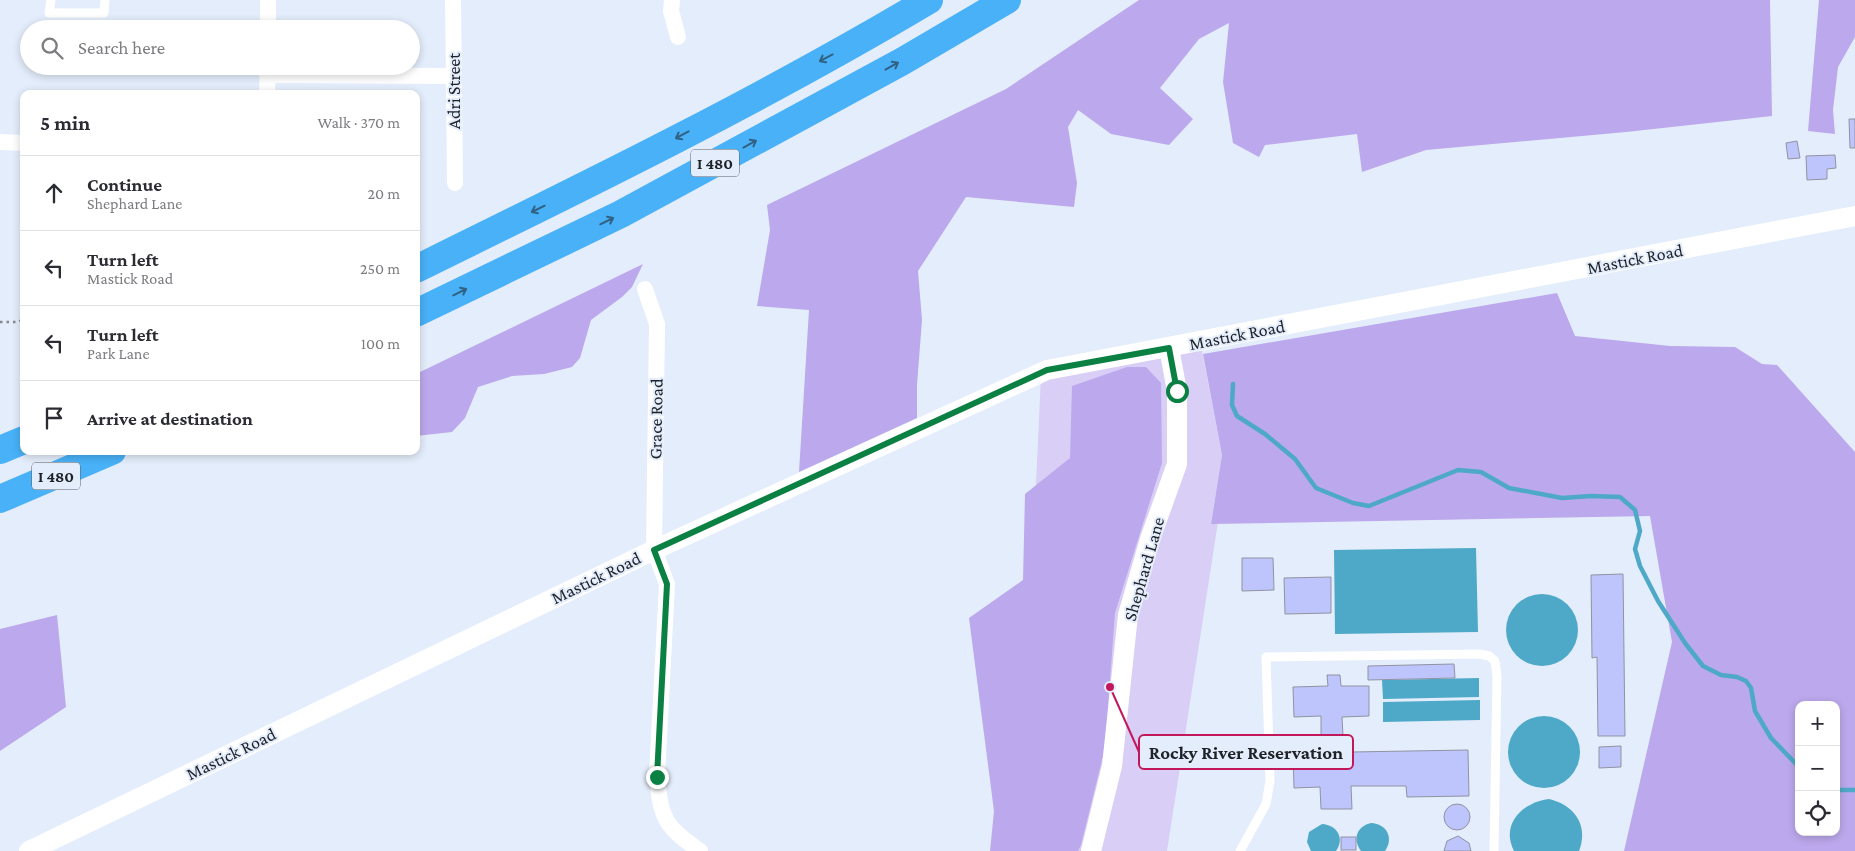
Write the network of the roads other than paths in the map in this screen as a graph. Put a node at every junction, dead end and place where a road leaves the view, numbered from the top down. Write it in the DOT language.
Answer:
graph roads {
  1 [pos="51,0"];
  2 [pos="105,0"];
  3 [pos="268,0"];
  4 [pos="453,0"];
  5 [pos="672,0"];
  6 [pos="929,0"];
  7 [pos="1007,0"];
  8 [pos="268,20"];
  9 [pos="678,37"];
  10 [pos="268,75"];
  11 [pos="417,75"];
  12 [pos="454,76"];
  13 [pos="267,90"];
  14 [pos="0,142"];
  15 [pos="20,143"];
  16 [pos="454,183"];
  17 [pos="1855,216"];
  18 [pos="420,267"];
  19 [pos="645,289"];
  20 [pos="420,311"];
  21 [pos="1169,348"];
  22 [pos="20,442"];
  23 [pos="0,450"];
  24 [pos="103,455"];
  25 [pos="0,499"];
  26 [pos="654,550"];
  27 [pos="29,851"];
  28 [pos="700,851"];
  29 [pos="1091,851"];
  30 [pos="1240,851"];
  31 [pos="1494,851"];
  1 -- 2 [label="lane"];
  3 -- 8 [label="street"];
  4 -- 12 [label="street, Adri Street"];
  5 -- 9 [label="street"];
  6 -- 18 [label="highway, I 480, one-way"];
  20 -- 7 [label="highway, I 480, one-way"];
  10 -- 13 [label="street"];
  11 -- 12 [label="street"];
  12 -- 16 [label="street, Adri Street"];
  14 -- 15 [label="street"];
  17 -- 21 [label="street, Mastick Road"];
  19 -- 26 [label="street, Grace Road"];
  21 -- 26 [label="street, Mastick Road"];
  21 -- 29 [label="street, Shephard Lane"];
  22 -- 23 [label="highway, I 480"];
  24 -- 25 [label="highway, I 480"];
  26 -- 27 [label="street, Mastick Road"];
  26 -- 28 [label="street"];
  30 -- 31 [label="lane"];
}
